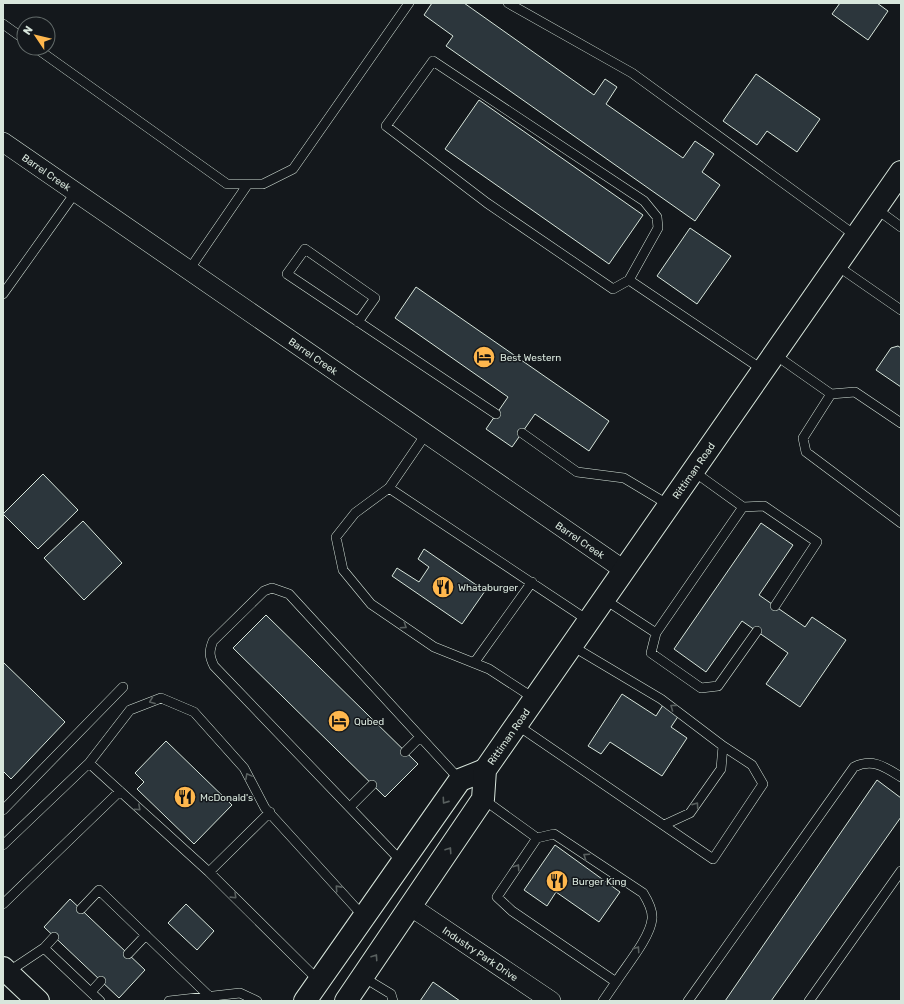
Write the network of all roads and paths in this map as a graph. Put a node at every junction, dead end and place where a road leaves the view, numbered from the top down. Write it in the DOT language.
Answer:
graph roads {
  1 [pos="409,3"];
  2 [pos="508,3"];
  3 [pos="3,24"];
  4 [pos="16,33"];
  5 [pos="47,56"];
  6 [pos="3,142"];
  7 [pos="901,172"];
  8 [pos="248,184"];
  9 [pos="75,193"];
  10 [pos="875,208"];
  11 [pos="901,227"];
  12 [pos="856,236"];
  13 [pos="836,265"];
  14 [pos="188,270"];
  15 [pos="629,280"];
  16 [pos="3,294"];
  17 [pos="901,310"];
  18 [pos="358,322"];
  19 [pos="769,362"];
  20 [pos="831,394"];
  21 [pos="496,414"];
  22 [pos="901,423"];
  23 [pos="522,433"];
  24 [pos="426,434"];
  25 [pos="693,471"];
  26 [pos="389,488"];
  27 [pos="670,505"];
  28 [pos="743,507"];
  29 [pos="901,522"];
  30 [pos="624,570"];
  31 [pos="532,582"];
  32 [pos="604,599"];
  33 [pos="775,606"];
  34 [pos="589,621"];
  35 [pos="757,631"];
  36 [pos="656,633"];
  37 [pos="572,646"];
  38 [pos="474,663"];
  39 [pos="123,687"];
  40 [pos="535,699"];
  41 [pos="517,725"];
  42 [pos="420,737"];
  43 [pos="723,746"];
  44 [pos="405,752"];
  45 [pos="89,762"];
  46 [pos="485,770"];
  47 [pos="901,778"];
  48 [pos="460,780"];
  49 [pos="372,785"];
  50 [pos="120,791"];
  51 [pos="483,799"];
  52 [pos="350,807"];
  53 [pos="3,810"];
  54 [pos="270,812"];
  55 [pos="664,825"];
  56 [pos="537,838"];
  57 [pos="3,845"];
  58 [pos="402,862"];
  59 [pos="901,871"];
  60 [pos="209,872"];
  61 [pos="3,904"];
  62 [pos="410,906"];
  63 [pos="81,909"];
  64 [pos="364,917"];
  65 [pos="146,936"];
  66 [pos="54,937"];
  67 [pos="44,948"];
  68 [pos="128,954"];
  69 [pos="5,970"];
  70 [pos="362,976"];
  71 [pos="319,980"];
  72 [pos="101,981"];
  73 [pos="616,982"];
  74 [pos="91,992"];
  75 [pos="209,996"];
  76 [pos="38,1001"];
  77 [pos="100,1001"];
  78 [pos="169,1001"];
  79 [pos="257,1001"];
  80 [pos="305,1001"];
  81 [pos="346,1001"];
  82 [pos="393,1001"];
  83 [pos="551,1001"];
  84 [pos="603,1001"];
  85 [pos="688,1001"];
  86 [pos="809,1001"];
  1 -- 8 [label="lane"];
  2 -- 12 [label="lane"];
  3 -- 4 [label="lane"];
  5 -- 8 [label="lane"];
  6 -- 9 [label="street, Barrel Creek"];
  7 -- 10 [label="main road, Rittiman Road"];
  8 -- 14 [label="lane"];
  9 -- 14 [label="street, Barrel Creek"];
  9 -- 16 [label="lane"];
  10 -- 11 [label="lane"];
  10 -- 12 [label="main road, Rittiman Road"];
  12 -- 13 [label="main road, Rittiman Road"];
  13 -- 17 [label="lane"];
  13 -- 19 [label="main road, Rittiman Road"];
  14 -- 24 [label="street, Barrel Creek"];
  15 -- 15 [label="lane"];
  15 -- 19 [label="lane"];
  18 -- 18 [label="lane"];
  18 -- 21 [label="lane"];
  19 -- 20 [label="lane"];
  19 -- 25 [label="main road, Rittiman Road"];
  20 -- 22 [label="lane"];
  20 -- 29 [label="lane"];
  23 -- 27 [label="lane"];
  24 -- 26 [label="lane"];
  24 -- 30 [label="street, Barrel Creek"];
  25 -- 27 [label="main road, Rittiman Road"];
  25 -- 28 [label="lane"];
  26 -- 31 [label="lane"];
  26 -- 38 [label="lane, one-way"];
  27 -- 30 [label="main road, Rittiman Road"];
  28 -- 33 [label="lane"];
  28 -- 36 [label="lane"];
  30 -- 32 [label="main road, Rittiman Road"];
  31 -- 34 [label="lane"];
  31 -- 38 [label="lane"];
  32 -- 34 [label="main road, Rittiman Road"];
  32 -- 36 [label="lane"];
  34 -- 37 [label="main road, Rittiman Road"];
  35 -- 36 [label="lane"];
  37 -- 40 [label="main road, Rittiman Road"];
  43 -- 37 [label="lane, one-way"];
  38 -- 40 [label="lane"];
  39 -- 53 [label="lane"];
  40 -- 41 [label="main road, Rittiman Road"];
  41 -- 46 [label="main road, Rittiman Road"];
  41 -- 55 [label="lane"];
  42 -- 44 [label="lane"];
  42 -- 48 [label="lane"];
  42 -- 52 [label="lane"];
  55 -- 43 [label="lane, one-way"];
  43 -- 55 [label="lane"];
  45 -- 50 [label="lane"];
  54 -- 45 [label="lane, one-way"];
  45 -- 57 [label="lane"];
  46 -- 48 [label="main road, Rittiman Road"];
  46 -- 51 [label="main road, Rittiman Road"];
  47 -- 85 [label="lane"];
  48 -- 58 [label="main road, one-way"];
  49 -- 52 [label="lane"];
  50 -- 60 [label="lane, one-way"];
  50 -- 61 [label="lane"];
  51 -- 56 [label="lane"];
  62 -- 51 [label="main road, one-way"];
  52 -- 58 [label="lane"];
  54 -- 60 [label="lane"];
  64 -- 54 [label="lane, one-way"];
  73 -- 56 [label="lane, one-way"];
  73 -- 56 [label="lane, one-way"];
  58 -- 64 [label="main road"];
  59 -- 86 [label="lane"];
  60 -- 71 [label="lane, one-way"];
  70 -- 62 [label="main road, one-way"];
  62 -- 83 [label="street, Industry Park Drive"];
  63 -- 65 [label="lane"];
  64 -- 71 [label="main road"];
  65 -- 68 [label="lane"];
  65 -- 75 [label="lane"];
  66 -- 67 [label="lane"];
  67 -- 69 [label="lane"];
  67 -- 74 [label="lane"];
  69 -- 76 [label="main road"];
  70 -- 81 [label="main road"];
  70 -- 82 [label="lane"];
  71 -- 80 [label="main road"];
  72 -- 74 [label="lane"];
  73 -- 84 [label="lane"];
  74 -- 77 [label="lane"];
  75 -- 78 [label="lane"];
  75 -- 79 [label="lane"];
}
